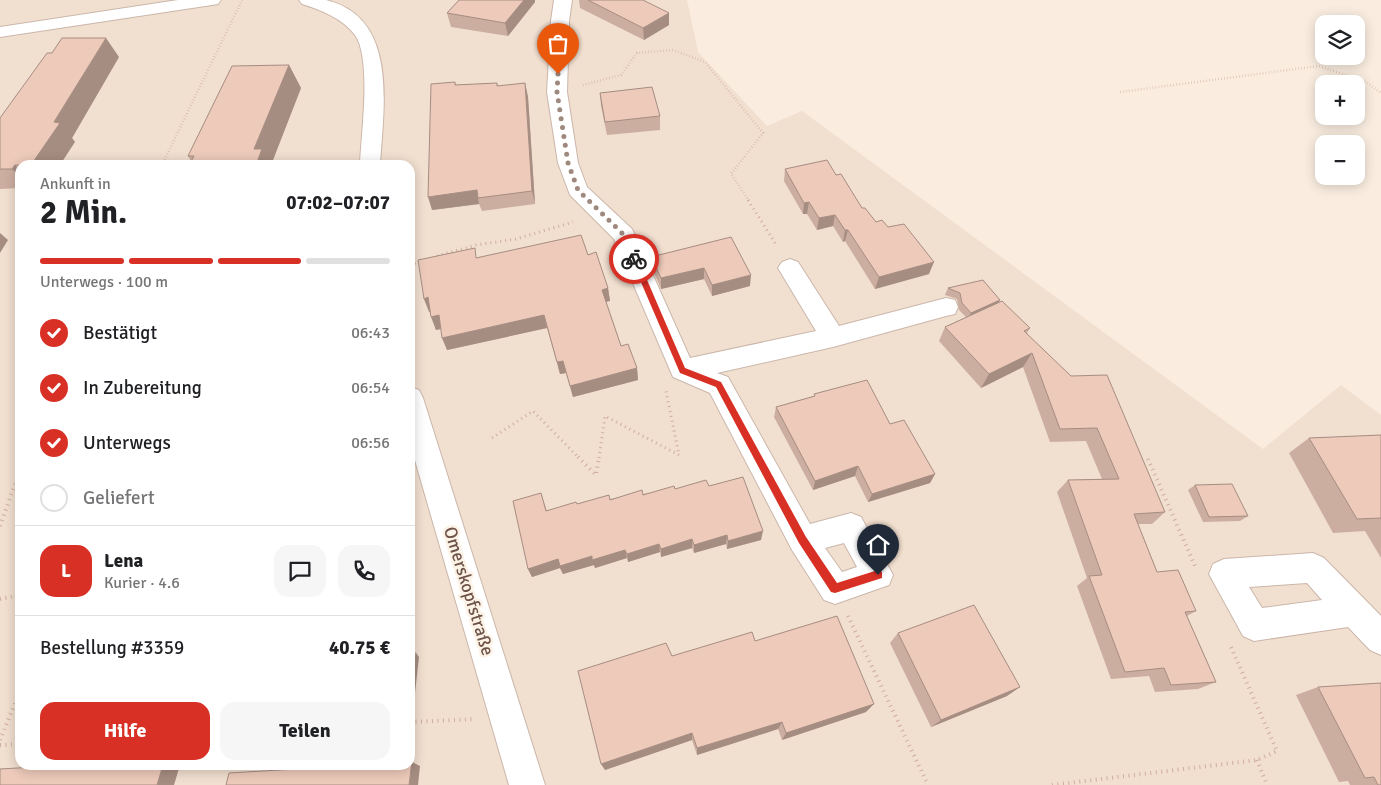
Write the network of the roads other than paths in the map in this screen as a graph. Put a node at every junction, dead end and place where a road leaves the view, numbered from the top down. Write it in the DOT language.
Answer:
graph roads {
  1 [pos="212,0"];
  2 [pos="308,0"];
  3 [pos="350,0"];
  4 [pos="563,0"];
  5 [pos="177,2"];
  6 [pos="328,6"];
  7 [pos="0,32"];
  8 [pos="370,160"];
  9 [pos="790,268"];
  10 [pos="946,307"];
  11 [pos="833,337"];
  12 [pos="682,370"];
  13 [pos="415,414"];
  14 [pos="803,540"];
  15 [pos="1354,612"];
  16 [pos="1381,640"];
  17 [pos="527,785"];
  1 -- 5 [label="street"];
  2 -- 6 [label="street"];
  3 -- 6 [label="street"];
  4 -- 12 [label="street"];
  5 -- 7 [label="street"];
  6 -- 8 [label="street"];
  9 -- 11 [label="street"];
  10 -- 11 [label="street"];
  11 -- 12 [label="street"];
  12 -- 14 [label="street"];
  13 -- 17 [label="street, Omerskopfstraße"];
  14 -- 14 [label="street"];
  15 -- 16 [label="street"];
}
